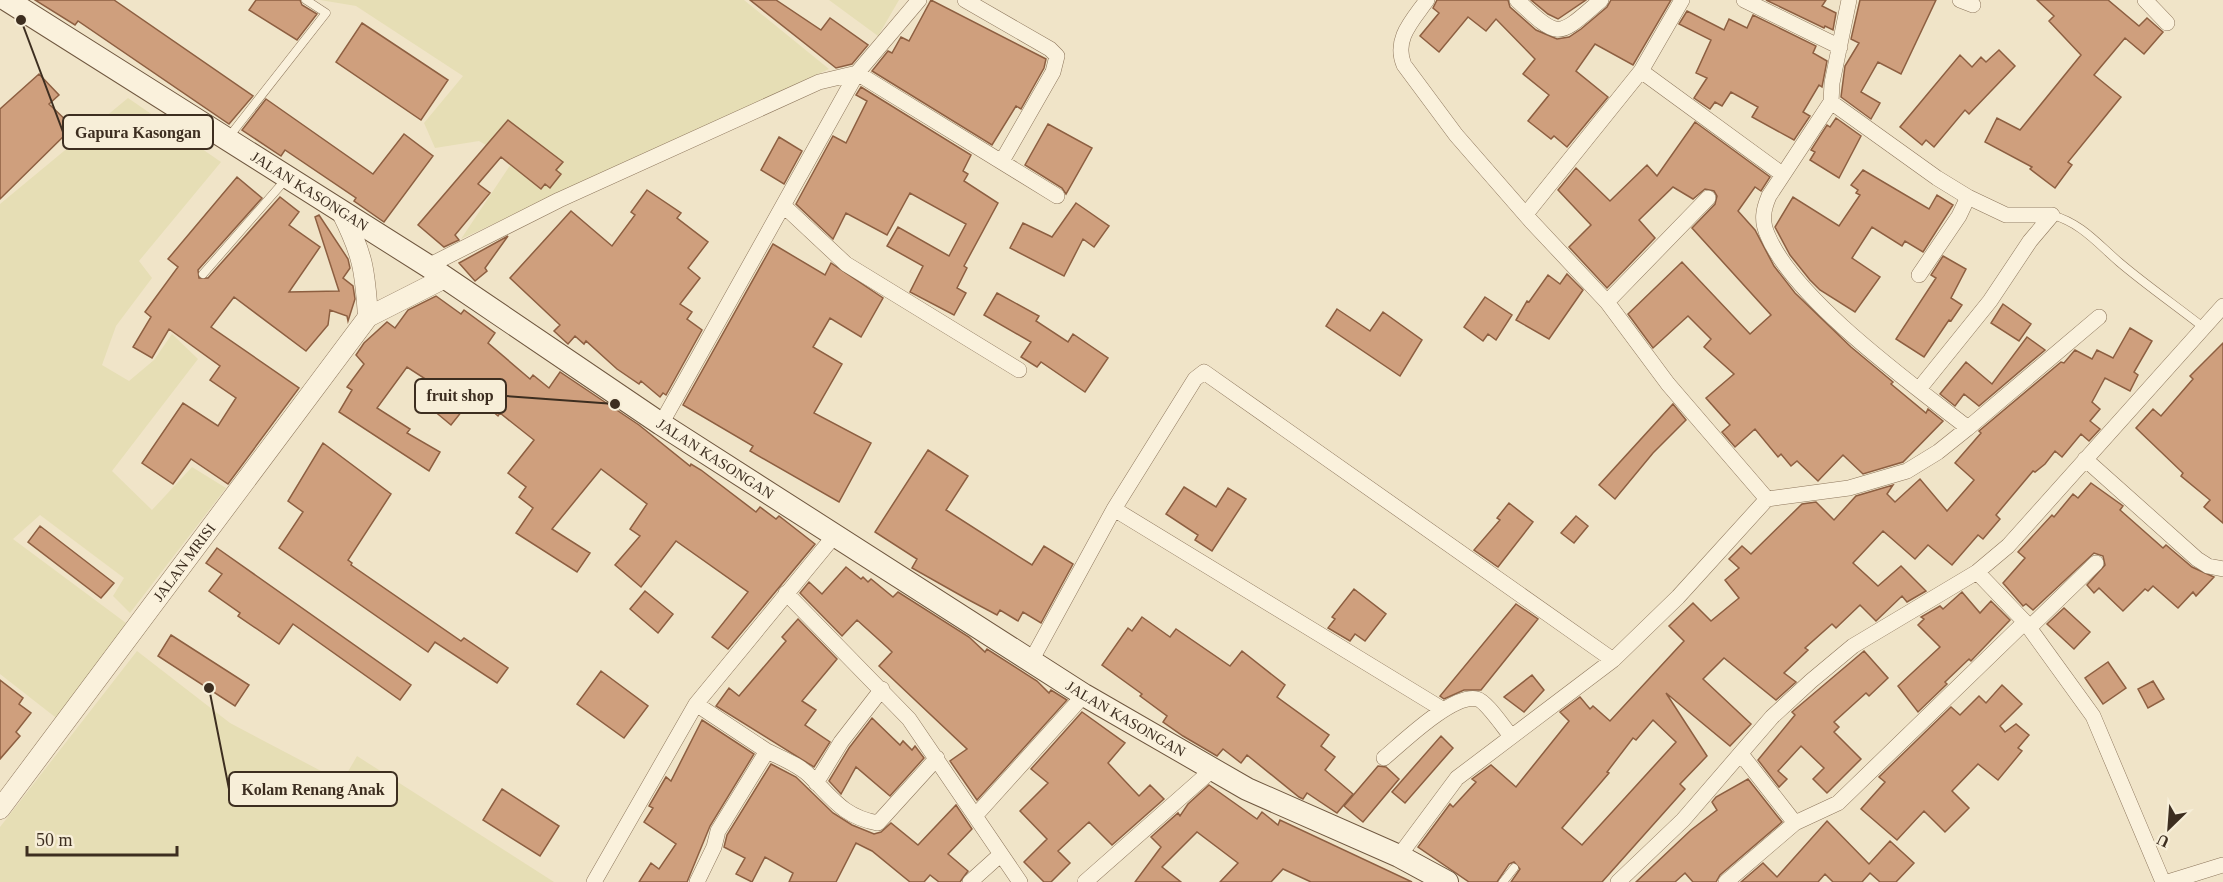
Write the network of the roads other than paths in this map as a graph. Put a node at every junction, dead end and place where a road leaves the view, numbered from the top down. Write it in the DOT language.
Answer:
graph roads {
  1 [pos="7,0"];
  2 [pos="306,0"];
  3 [pos="919,0"];
  4 [pos="965,0"];
  5 [pos="1427,0"];
  6 [pos="1517,0"];
  7 [pos="1601,0"];
  8 [pos="1682,0"];
  9 [pos="1744,0"];
  10 [pos="1849,0"];
  11 [pos="2145,0"];
  12 [pos="2167,23"];
  13 [pos="1840,47"];
  14 [pos="1641,71"];
  15 [pos="857,73"];
  16 [pos="1831,102"];
  17 [pos="227,140"];
  18 [pos="1002,161"];
  19 [pos="1782,174"];
  20 [pos="287,178"];
  21 [pos="1058,196"];
  22 [pos="1968,197"];
  23 [pos="1708,198"];
  24 [pos="784,207"];
  25 [pos="342,213"];
  26 [pos="1526,214"];
  27 [pos="2052,215"];
  28 [pos="436,272"];
  29 [pos="203,274"];
  30 [pos="1919,275"];
  31 [pos="1607,302"];
  32 [pos="2223,306"];
  33 [pos="2099,316"];
  34 [pos="368,317"];
  35 [pos="2203,327"];
  36 [pos="1019,370"];
  37 [pos="1918,388"];
  38 [pos="661,424"];
  39 [pos="1968,428"];
  40 [pos="2085,459"];
  41 [pos="1767,499"];
  42 [pos="1114,508"];
  43 [pos="835,535"];
  44 [pos="2096,563"];
  45 [pos="2223,569"];
  46 [pos="1977,572"];
  47 [pos="786,593"];
  48 [pos="2027,625"];
  49 [pos="1613,660"];
  50 [pos="1031,662"];
  51 [pos="882,688"];
  52 [pos="1084,695"];
  53 [pos="696,704"];
  54 [pos="1442,709"];
  55 [pos="1511,736"];
  56 [pos="767,752"];
  57 [pos="1741,754"];
  58 [pos="937,758"];
  59 [pos="1384,758"];
  60 [pos="1212,770"];
  61 [pos="816,783"];
  62 [pos="0,809"];
  63 [pos="976,815"];
  64 [pos="1795,823"];
  65 [pos="1000,855"];
  66 [pos="1399,856"];
  67 [pos="2223,865"];
  68 [pos="1514,868"];
  69 [pos="1443,881"];
  70 [pos="594,882"];
  71 [pos="698,882"];
  72 [pos="970,882"];
  73 [pos="1020,882"];
  74 [pos="1085,882"];
  75 [pos="1503,882"];
  76 [pos="1618,882"];
  77 [pos="1726,882"];
  78 [pos="2163,882"];
  79 [pos="2168,882"];
  1 -- 17 [label="main road, JALAN KASONGAN"];
  2 -- 17 [label="lane"];
  3 -- 15 [label="street"];
  4 -- 18 [label="street"];
  5 -- 26 [label="street"];
  6 -- 7 [label="street"];
  8 -- 14 [label="street"];
  9 -- 13 [label="street"];
  10 -- 13 [label="street"];
  11 -- 12 [label="street"];
  13 -- 16 [label="street"];
  14 -- 19 [label="street"];
  14 -- 26 [label="street"];
  15 -- 18 [label="street"];
  15 -- 24 [label="street"];
  15 -- 28 [label="street"];
  16 -- 19 [label="street"];
  16 -- 22 [label="street"];
  17 -- 20 [label="main road, JALAN KASONGAN"];
  18 -- 21 [label="street"];
  19 -- 37 [label="street"];
  20 -- 25 [label="main road, JALAN KASONGAN"];
  20 -- 29 [label="lane"];
  22 -- 27 [label="street"];
  22 -- 30 [label="street"];
  23 -- 31 [label="street"];
  24 -- 36 [label="street"];
  24 -- 38 [label="street"];
  25 -- 28 [label="main road, JALAN KASONGAN"];
  25 -- 34 [label="street"];
  26 -- 31 [label="street"];
  27 -- 35 [label="lane"];
  27 -- 37 [label="street"];
  28 -- 34 [label="street"];
  28 -- 38 [label="main road, JALAN KASONGAN"];
  31 -- 41 [label="street"];
  32 -- 35 [label="street"];
  33 -- 39 [label="street"];
  34 -- 62 [label="street, JALAN MRISI"];
  35 -- 40 [label="street"];
  37 -- 39 [label="street"];
  38 -- 43 [label="main road, JALAN KASONGAN"];
  39 -- 41 [label="street"];
  40 -- 45 [label="street"];
  40 -- 46 [label="street"];
  41 -- 49 [label="street"];
  42 -- 49 [label="street"];
  42 -- 50 [label="street"];
  42 -- 54 [label="street"];
  43 -- 47 [label="street"];
  43 -- 50 [label="main road, JALAN KASONGAN"];
  44 -- 48 [label="street"];
  46 -- 48 [label="street"];
  46 -- 57 [label="street"];
  47 -- 51 [label="street"];
  47 -- 53 [label="street"];
  48 -- 64 [label="street"];
  48 -- 78 [label="street"];
  49 -- 55 [label="street"];
  50 -- 52 [label="main road, JALAN KASONGAN"];
  51 -- 58 [label="street"];
  51 -- 61 [label="street"];
  52 -- 60 [label="main road, JALAN KASONGAN"];
  52 -- 63 [label="street"];
  53 -- 56 [label="street"];
  53 -- 70 [label="street"];
  54 -- 55 [label="street"];
  54 -- 59 [label="street"];
  55 -- 66 [label="street"];
  56 -- 61 [label="street"];
  56 -- 71 [label="street"];
  57 -- 64 [label="street"];
  57 -- 76 [label="street"];
  58 -- 61 [label="street"];
  58 -- 63 [label="street"];
  60 -- 66 [label="main road, JALAN KASONGAN"];
  60 -- 74 [label="street"];
  63 -- 65 [label="street"];
  64 -- 77 [label="street"];
  65 -- 72 [label="street"];
  65 -- 73 [label="street"];
  66 -- 69 [label="main road, JALAN KASONGAN"];
  67 -- 79 [label="street"];
  68 -- 75 [label="lane"];
}
